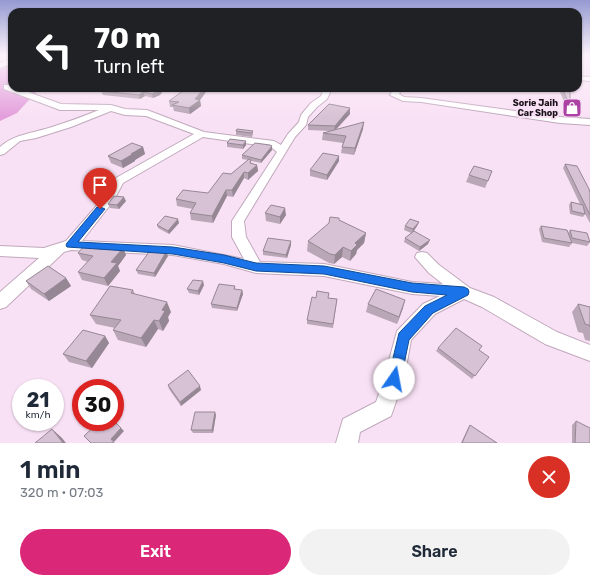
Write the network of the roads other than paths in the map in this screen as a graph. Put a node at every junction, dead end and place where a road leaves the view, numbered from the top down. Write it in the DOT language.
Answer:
graph roads {
  1 [pos="20,92"];
  2 [pos="326,92"];
  3 [pos="396,92"];
  4 [pos="110,108"];
  5 [pos="590,122"];
  6 [pos="202,134"];
  7 [pos="282,151"];
  8 [pos="0,152"];
  9 [pos="65,247"];
  10 [pos="0,251"];
  11 [pos="422,257"];
  12 [pos="256,267"];
  13 [pos="464,292"];
  14 [pos="0,302"];
  15 [pos="590,353"];
  16 [pos="348,443"];
  1 -- 4 [label="street"];
  2 -- 7 [label="street"];
  3 -- 5 [label="street"];
  4 -- 6 [label="street"];
  4 -- 8 [label="street"];
  6 -- 7 [label="street"];
  6 -- 9 [label="street"];
  7 -- 12 [label="street"];
  9 -- 10 [label="street"];
  9 -- 12 [label="street"];
  9 -- 14 [label="street"];
  11 -- 13 [label="street"];
  12 -- 13 [label="street"];
  13 -- 15 [label="street"];
  13 -- 16 [label="street"];
}
